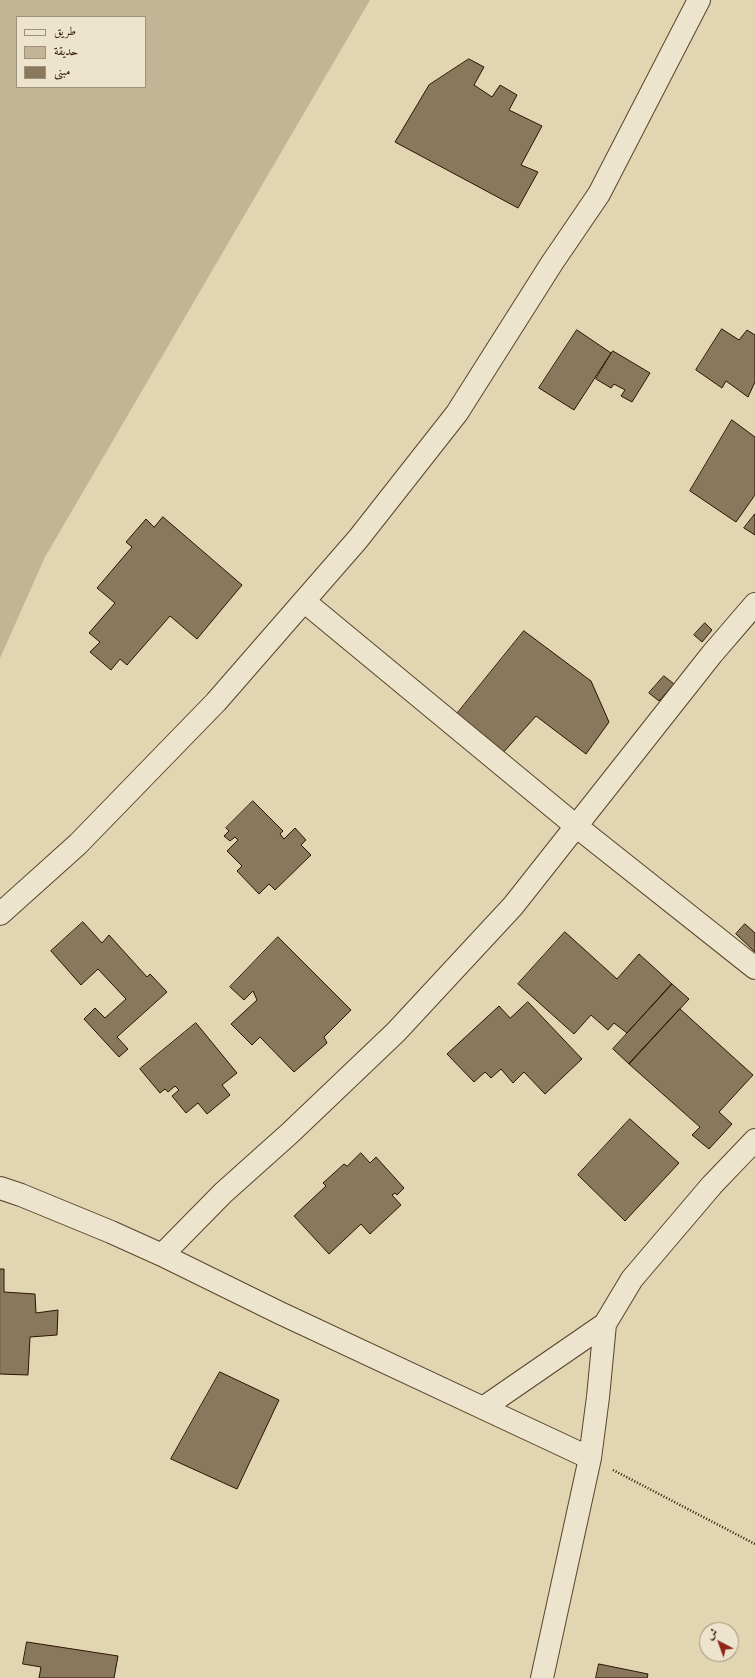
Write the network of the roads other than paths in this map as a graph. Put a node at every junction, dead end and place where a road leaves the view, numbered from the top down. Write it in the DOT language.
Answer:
graph roads {
  1 [pos="699,0"];
  2 [pos="306,602"];
  3 [pos="755,604"];
  4 [pos="576,826"];
  5 [pos="0,914"];
  6 [pos="755,968"];
  7 [pos="755,1140"];
  8 [pos="0,1188"];
  9 [pos="162,1255"];
  10 [pos="605,1324"];
  11 [pos="483,1408"];
  12 [pos="590,1458"];
  13 [pos="542,1678"];
  1 -- 2 [label="street"];
  2 -- 4 [label="street"];
  2 -- 5 [label="street"];
  3 -- 4 [label="street"];
  4 -- 6 [label="street"];
  4 -- 9 [label="street"];
  7 -- 10 [label="street"];
  8 -- 9 [label="street"];
  9 -- 11 [label="street"];
  10 -- 11 [label="street"];
  10 -- 12 [label="street"];
  11 -- 12 [label="street"];
  12 -- 13 [label="street"];
}
